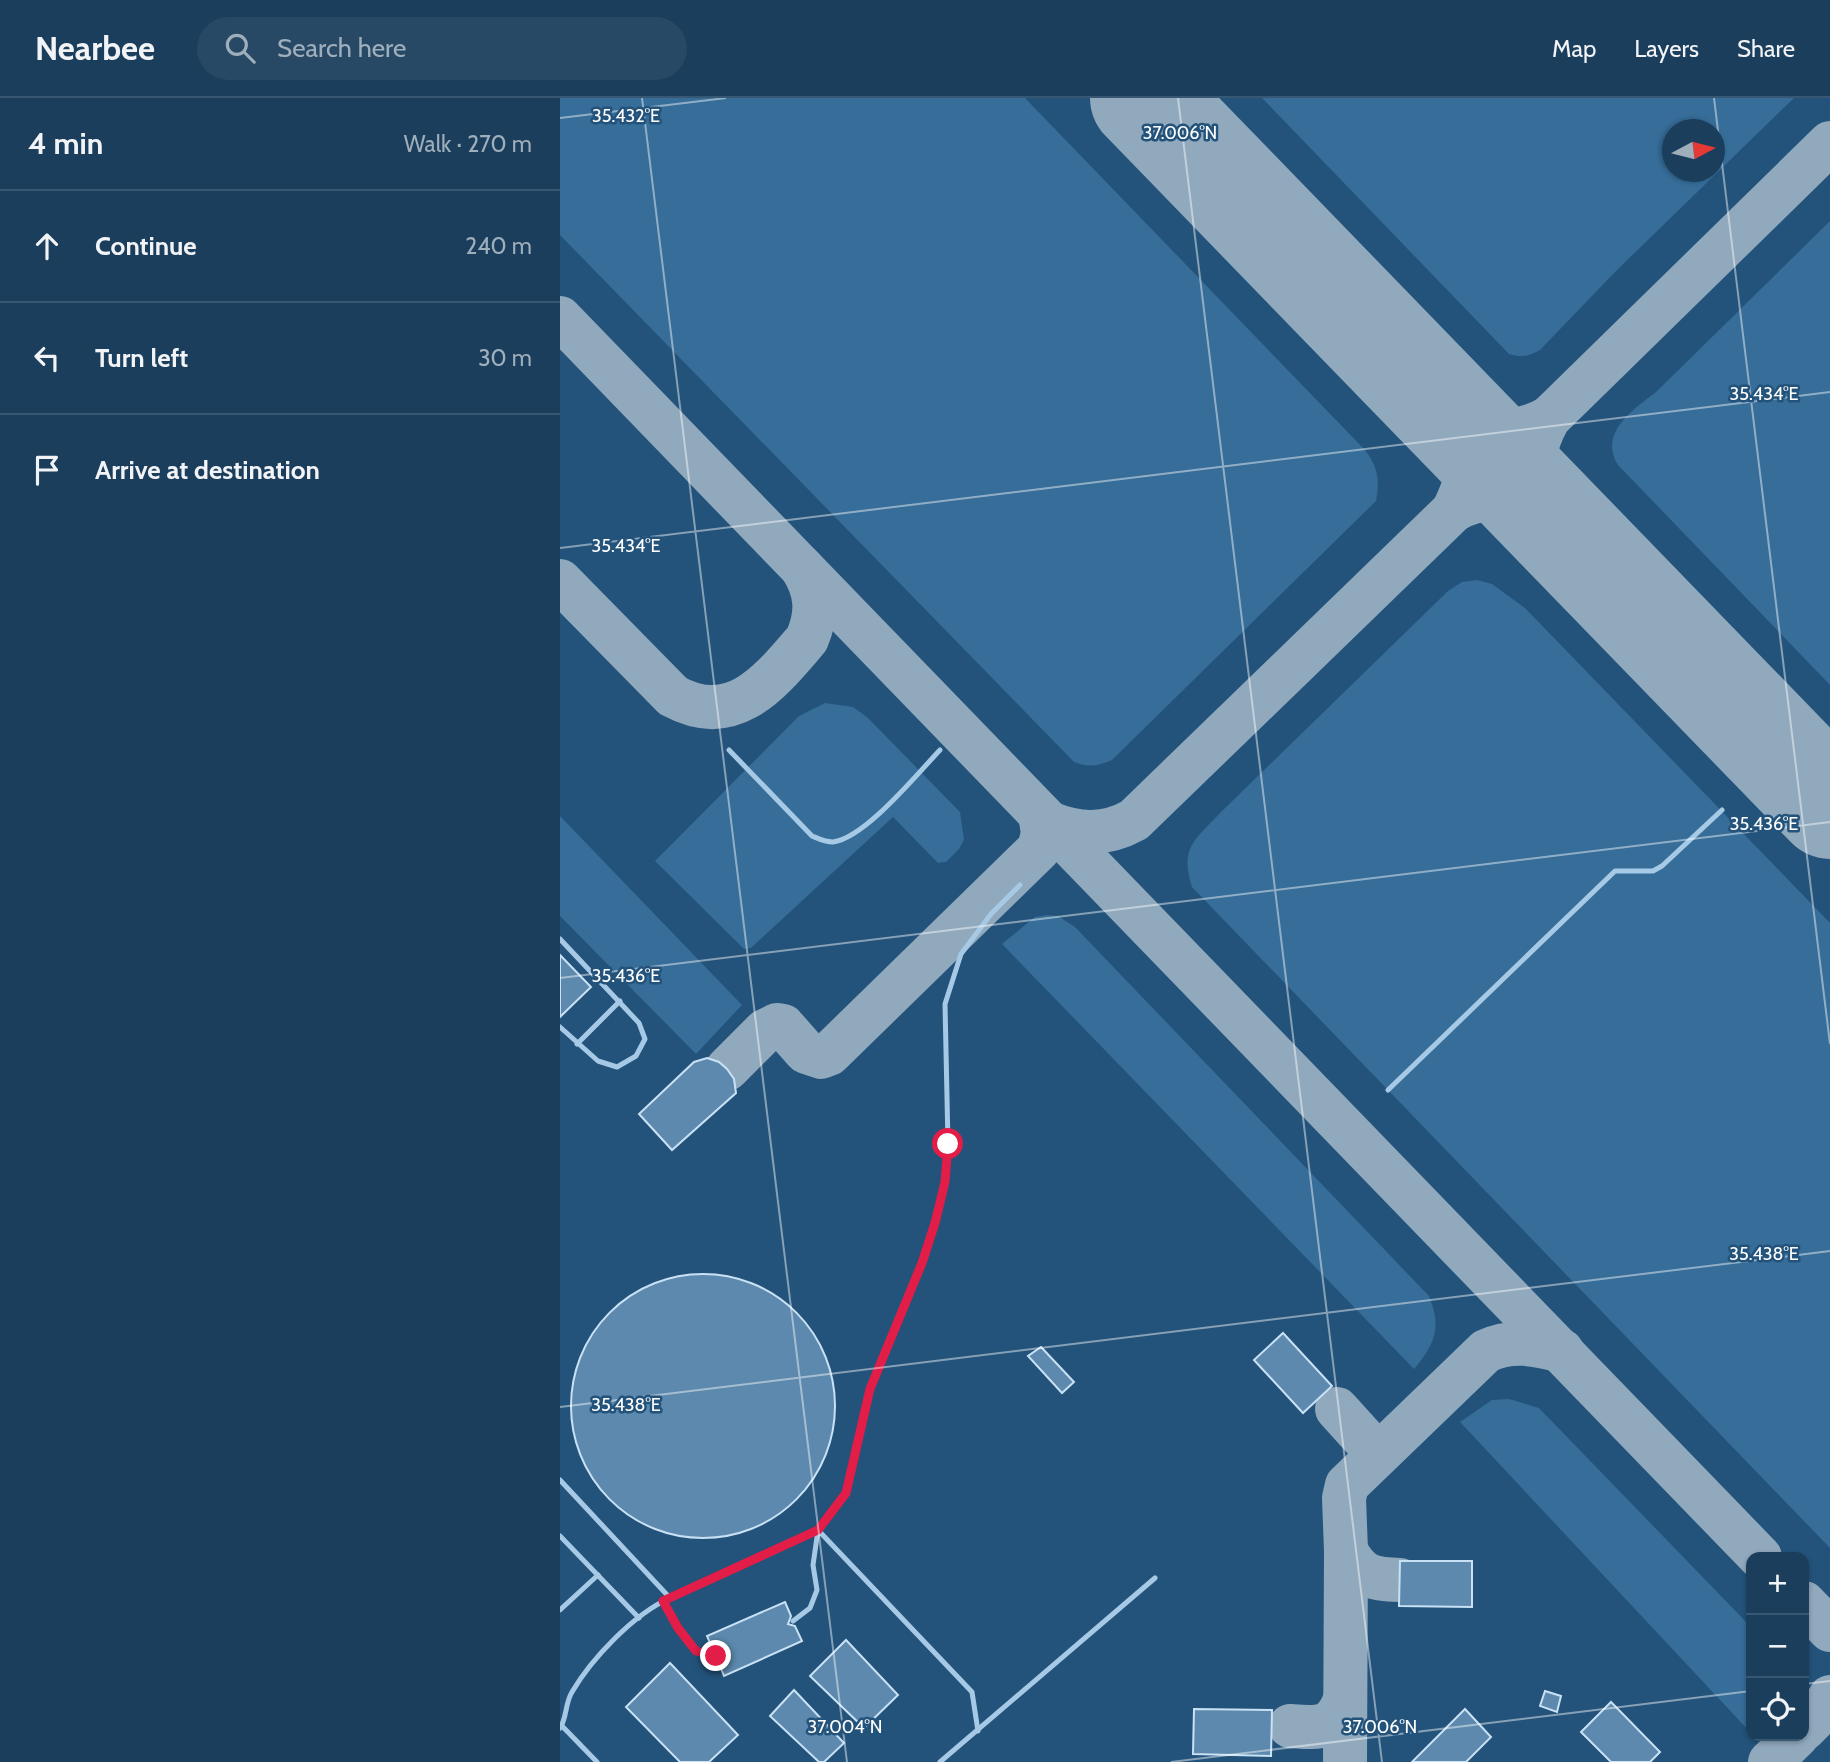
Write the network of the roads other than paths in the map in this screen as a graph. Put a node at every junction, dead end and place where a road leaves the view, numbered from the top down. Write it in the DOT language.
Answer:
graph roads {
  1 [pos="729,750"];
  2 [pos="940,750"];
  3 [pos="1722,810"];
  4 [pos="1020,885"];
  5 [pos="560,939"];
  6 [pos="620,1001"];
  7 [pos="560,1027"];
  8 [pos="577,1044"];
  9 [pos="1388,1090"];
  10 [pos="560,1480"];
  11 [pos="818,1530"];
  12 [pos="560,1536"];
  13 [pos="598,1575"];
  14 [pos="1155,1578"];
  15 [pos="666,1600"];
  16 [pos="560,1610"];
  17 [pos="639,1618"];
  18 [pos="793,1621"];
  19 [pos="716,1656"];
  20 [pos="561,1726"];
  21 [pos="978,1731"];
  22 [pos="597,1762"];
  23 [pos="940,1762"];
  1 -- 2 [label="lane"];
  3 -- 9 [label="lane"];
  4 -- 11 [label="lane"];
  5 -- 6 [label="lane"];
  6 -- 8 [label="lane"];
  6 -- 8 [label="lane"];
  7 -- 8 [label="lane"];
  10 -- 15 [label="lane"];
  11 -- 15 [label="lane"];
  11 -- 18 [label="lane"];
  11 -- 21 [label="lane"];
  12 -- 13 [label="lane"];
  13 -- 16 [label="lane"];
  13 -- 17 [label="lane"];
  14 -- 21 [label="lane"];
  15 -- 17 [label="lane"];
  15 -- 19 [label="lane"];
  17 -- 20 [label="lane"];
  20 -- 22 [label="lane"];
  21 -- 23 [label="lane"];
}
